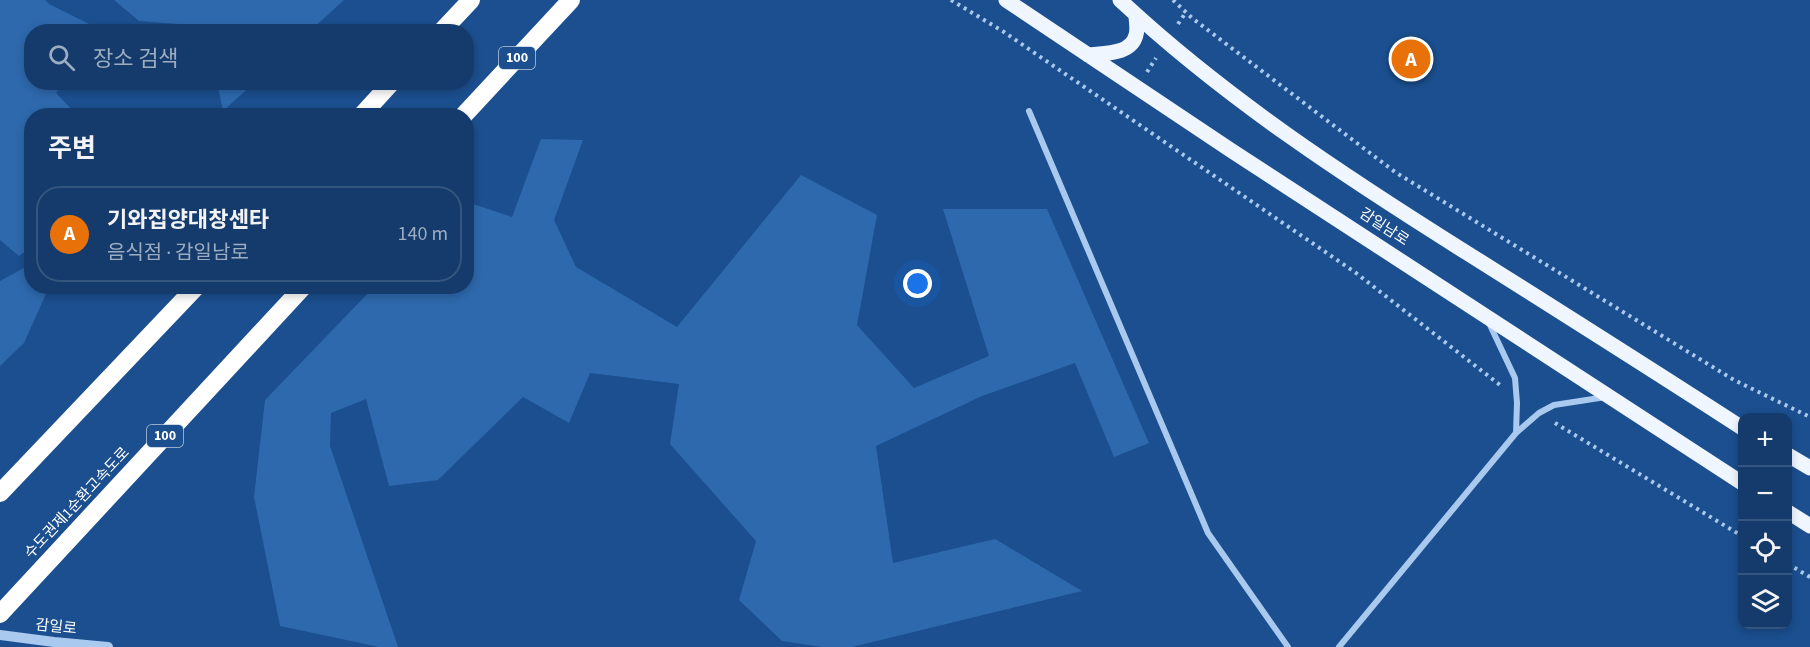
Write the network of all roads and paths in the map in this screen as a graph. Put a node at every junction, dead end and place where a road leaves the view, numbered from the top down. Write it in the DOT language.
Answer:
graph roads {
  1 [pos="471,0"];
  2 [pos="571,0"];
  3 [pos="951,0"];
  4 [pos="1006,0"];
  5 [pos="1120,0"];
  6 [pos="1173,0"];
  7 [pos="1186,12"];
  8 [pos="1136,15"];
  9 [pos="448,24"];
  10 [pos="1167,42"];
  11 [pos="1088,55"];
  12 [pos="1137,87"];
  13 [pos="385,90"];
  14 [pos="368,108"];
  15 [pos="470,108"];
  16 [pos="1029,111"];
  17 [pos="1120,112"];
  18 [pos="189,294"];
  19 [pos="297,294"];
  20 [pos="1486,315"];
  21 [pos="1610,396"];
  22 [pos="1517,403"];
  23 [pos="1539,413"];
  24 [pos="1810,417"];
  25 [pos="1738,425"];
  26 [pos="1516,434"];
  27 [pos="1792,457"];
  28 [pos="1810,468"];
  29 [pos="1738,480"];
  30 [pos="0,493"];
  31 [pos="1792,515"];
  32 [pos="1810,526"];
  33 [pos="1738,533"];
  34 [pos="1792,567"];
  35 [pos="1810,578"];
  36 [pos="0,614"];
  37 [pos="0,635"];
  38 [pos="108,647"];
  39 [pos="1288,647"];
  40 [pos="1340,647"];
  1 -- 9 [label="highway"];
  2 -- 15 [label="highway, 100"];
  3 -- 17 [label="path"];
  4 -- 11 [label="main road, 감일남로"];
  5 -- 8 [label="main road, 감일남로"];
  6 -- 7 [label="path"];
  7 -- 10 [label="path"];
  7 -- 24 [label="path"];
  8 -- 10 [label="main road, 감일남로"];
  8 -- 11 [label="main road"];
  10 -- 12 [label="path"];
  10 -- 25 [label="main road, 감일남로"];
  11 -- 12 [label="main road, 감일남로"];
  12 -- 17 [label="path"];
  12 -- 20 [label="main road, 감일남로"];
  13 -- 14 [label="highway"];
  16 -- 39 [label="street"];
  17 -- 22 [label="path"];
  18 -- 30 [label="highway"];
  19 -- 36 [label="highway, 수도권제1순환고속도로 / 100"];
  20 -- 21 [label="main road, 감일남로"];
  20 -- 22 [label="street"];
  21 -- 23 [label="street"];
  21 -- 29 [label="main road, 감일남로"];
  22 -- 26 [label="street"];
  23 -- 26 [label="street"];
  23 -- 33 [label="path"];
  26 -- 40 [label="street"];
  27 -- 28 [label="main road"];
  31 -- 32 [label="main road"];
  34 -- 35 [label="path"];
  37 -- 38 [label="street, 감일로"];
}
